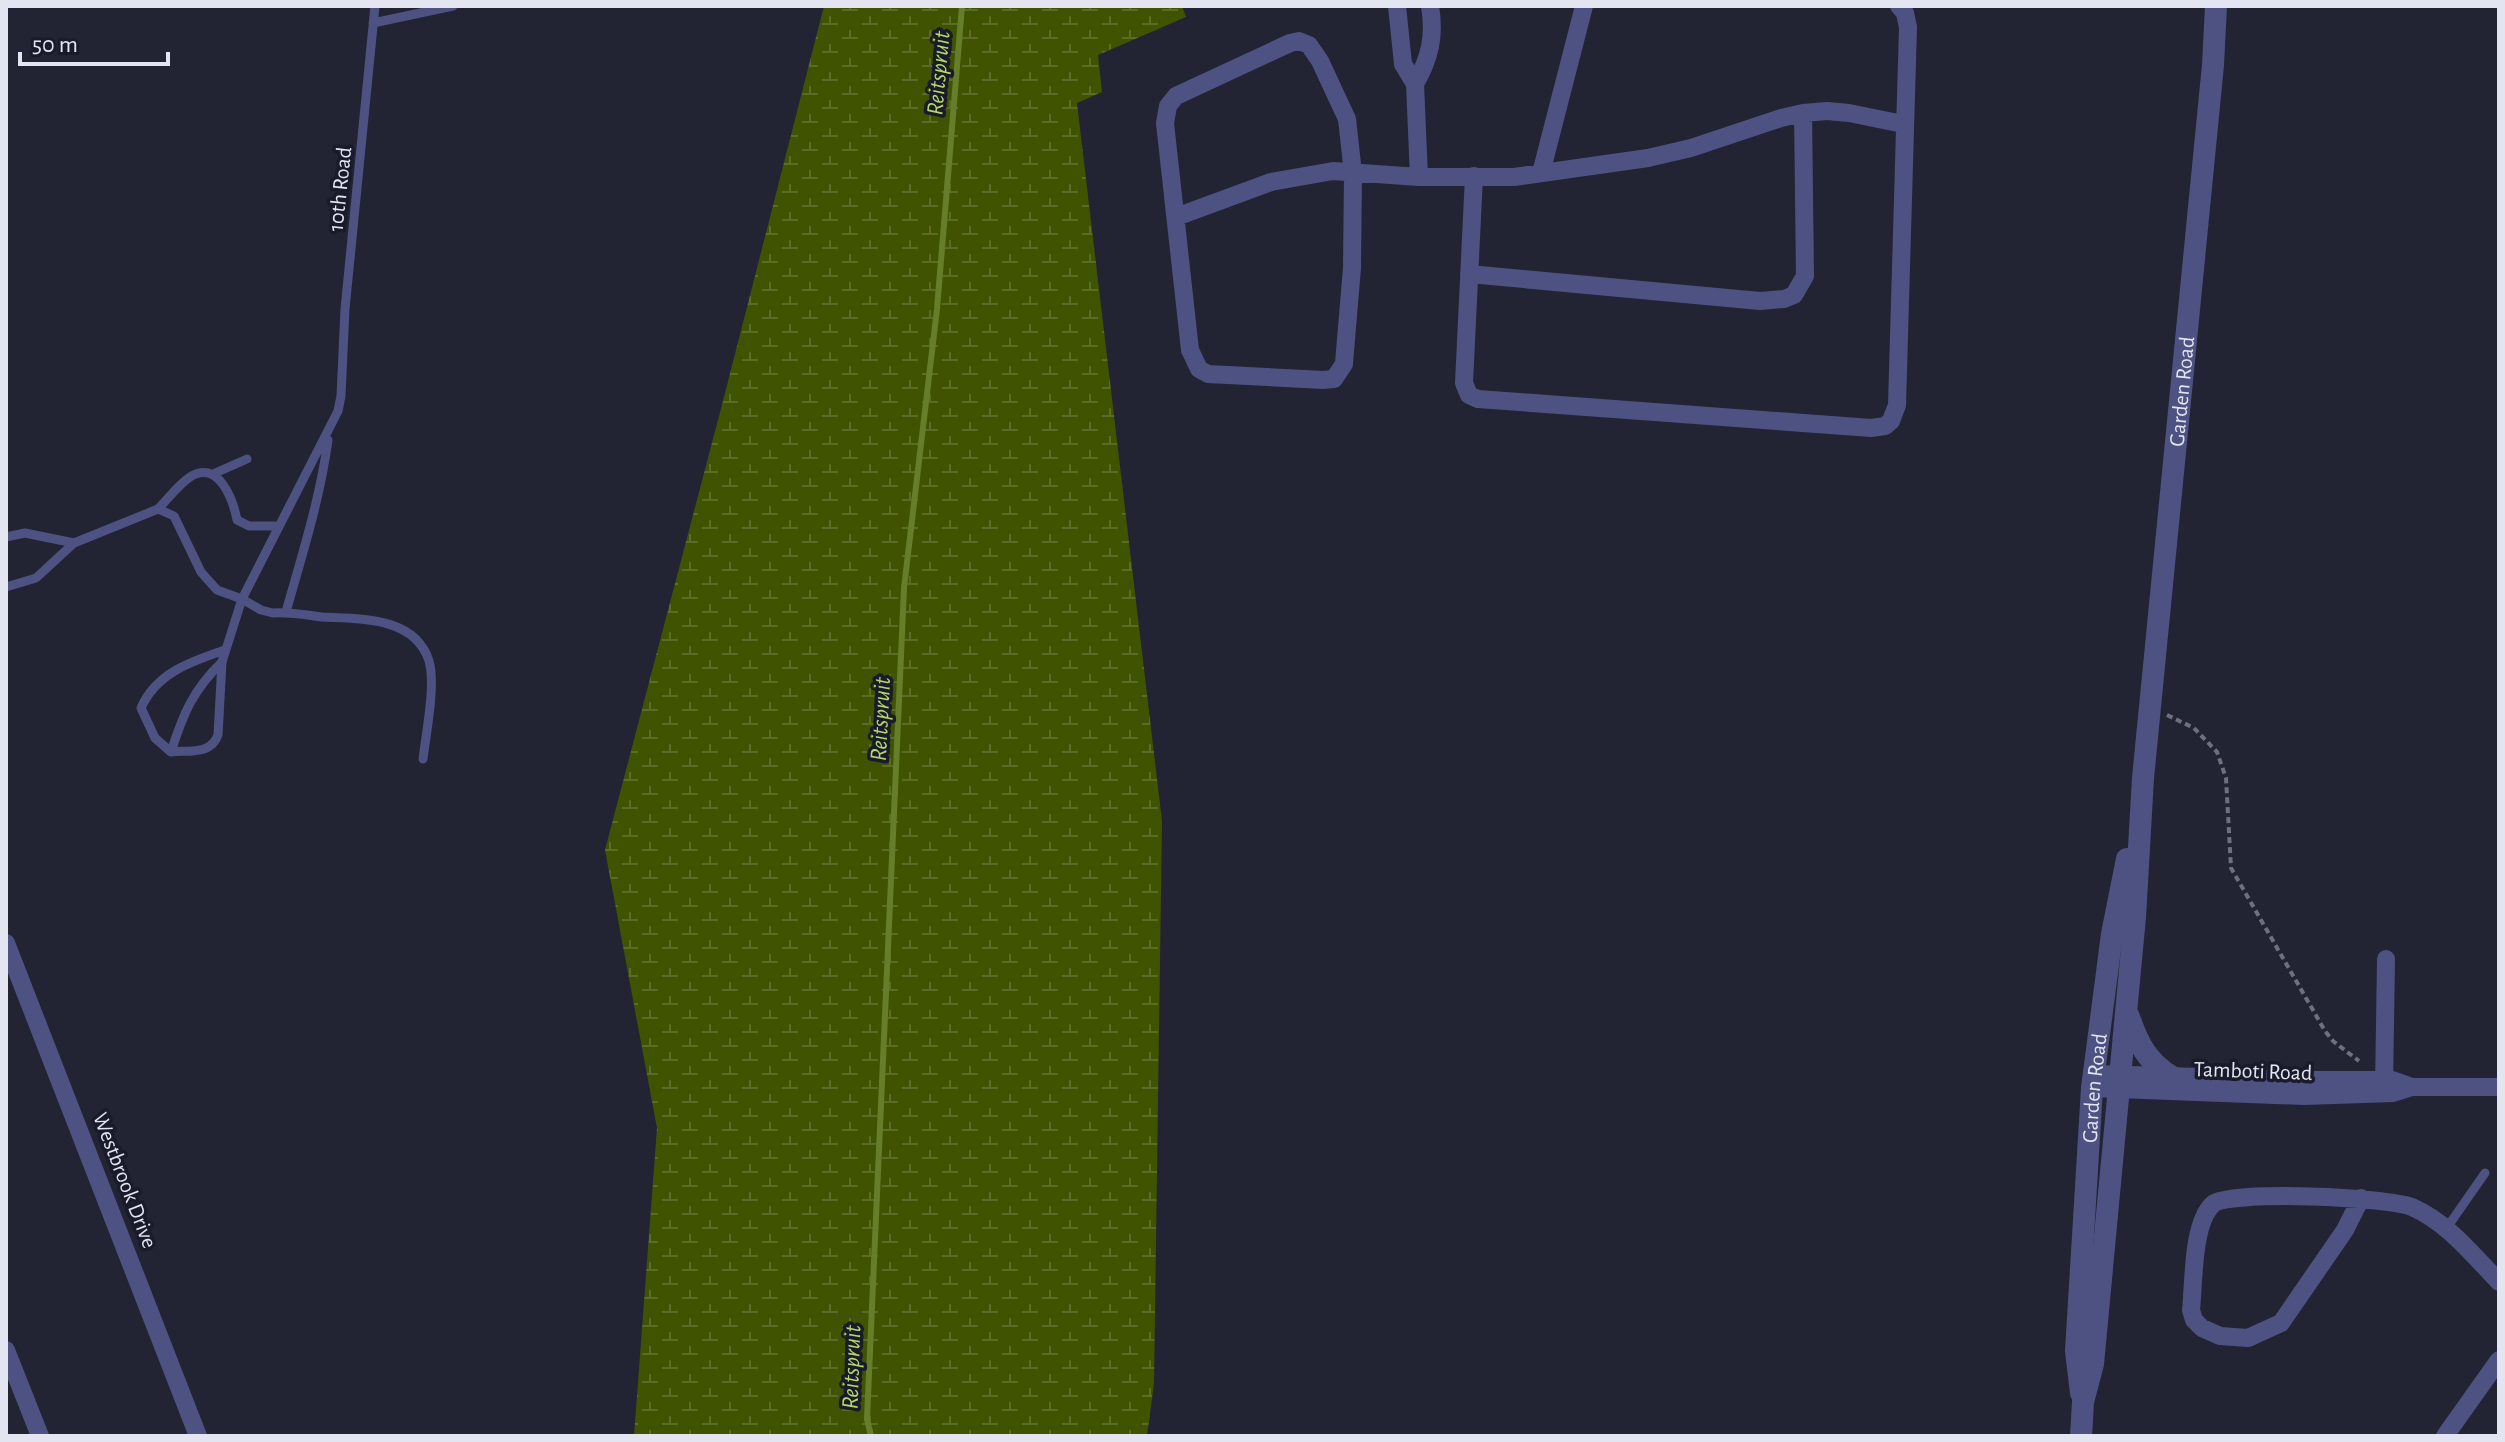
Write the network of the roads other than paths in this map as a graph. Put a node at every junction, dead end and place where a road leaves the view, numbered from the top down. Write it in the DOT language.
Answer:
graph roads {
  1 [pos="375,6"];
  2 [pos="453,6"];
  3 [pos="1397,6"];
  4 [pos="1430,6"];
  5 [pos="1584,6"];
  6 [pos="1899,6"];
  7 [pos="2216,6"];
  8 [pos="373,23"];
  9 [pos="1415,84"];
  10 [pos="1803,113"];
  11 [pos="1903,124"];
  12 [pos="1353,173"];
  13 [pos="1541,173"];
  14 [pos="1474,176"];
  15 [pos="1419,177"];
  16 [pos="1176,217"];
  17 [pos="1469,274"];
  18 [pos="328,433"];
  19 [pos="247,459"];
  20 [pos="213,474"];
  21 [pos="158,509"];
  22 [pos="278,526"];
  23 [pos="6,537"];
  24 [pos="74,543"];
  25 [pos="6,587"];
  26 [pos="242,599"];
  27 [pos="286,612"];
  28 [pos="225,650"];
  29 [pos="222,662"];
  30 [pos="171,752"];
  31 [pos="423,759"];
  32 [pos="2143,778"];
  33 [pos="6,943"];
  34 [pos="2386,959"];
  35 [pos="2126,1008"];
  36 [pos="2172,1077"];
  37 [pos="2384,1080"];
  38 [pos="2093,1081"];
  39 [pos="2119,1082"];
  40 [pos="2499,1087"];
  41 [pos="2485,1173"];
  42 [pos="2361,1198"];
  43 [pos="2446,1229"];
  44 [pos="2499,1282"];
  45 [pos="6,1350"];
  46 [pos="2499,1360"];
  47 [pos="2083,1402"];
  48 [pos="40,1436"];
  49 [pos="198,1436"];
  50 [pos="2081,1436"];
  51 [pos="2445,1436"];
  1 -- 8 [label="lane, 10th Road"];
  2 -- 8 [label="lane"];
  3 -- 9 [label="street"];
  4 -- 9 [label="street"];
  5 -- 13 [label="street"];
  6 -- 11 [label="street"];
  7 -- 32 [label="street, Garden Road"];
  8 -- 18 [label="lane, 10th Road"];
  9 -- 15 [label="street"];
  10 -- 11 [label="street"];
  10 -- 13 [label="street"];
  10 -- 17 [label="street"];
  11 -- 17 [label="street"];
  12 -- 15 [label="street"];
  12 -- 16 [label="street"];
  12 -- 16 [label="street"];
  12 -- 16 [label="street"];
  13 -- 14 [label="street"];
  14 -- 15 [label="street"];
  14 -- 17 [label="street"];
  18 -- 22 [label="lane"];
  18 -- 27 [label="lane"];
  19 -- 20 [label="lane"];
  20 -- 21 [label="lane"];
  20 -- 22 [label="lane"];
  21 -- 24 [label="lane"];
  21 -- 26 [label="lane"];
  22 -- 26 [label="lane"];
  23 -- 24 [label="lane"];
  24 -- 25 [label="lane"];
  26 -- 27 [label="lane"];
  26 -- 28 [label="lane"];
  27 -- 31 [label="lane"];
  28 -- 29 [label="lane"];
  28 -- 30 [label="lane"];
  29 -- 30 [label="lane"];
  29 -- 30 [label="lane"];
  32 -- 35 [label="street, Garden Road"];
  32 -- 38 [label="street, Garden Road"];
  33 -- 49 [label="street, Westbrook Drive"];
  34 -- 37 [label="street"];
  35 -- 36 [label="street"];
  35 -- 39 [label="street, Garden Road"];
  36 -- 37 [label="street, Tamboti Road"];
  36 -- 39 [label="street, Tamboti Road"];
  37 -- 39 [label="street, Tamboti Road"];
  37 -- 40 [label="street, Tamboti Road"];
  38 -- 39 [label="street, Tamboti Road"];
  38 -- 47 [label="street, Garden Road"];
  39 -- 47 [label="street, Garden Road"];
  41 -- 43 [label="lane"];
  42 -- 42 [label="street"];
  42 -- 43 [label="street"];
  43 -- 44 [label="street"];
  45 -- 48 [label="street"];
  46 -- 51 [label="street"];
  47 -- 50 [label="street, Garden Road"];
}
